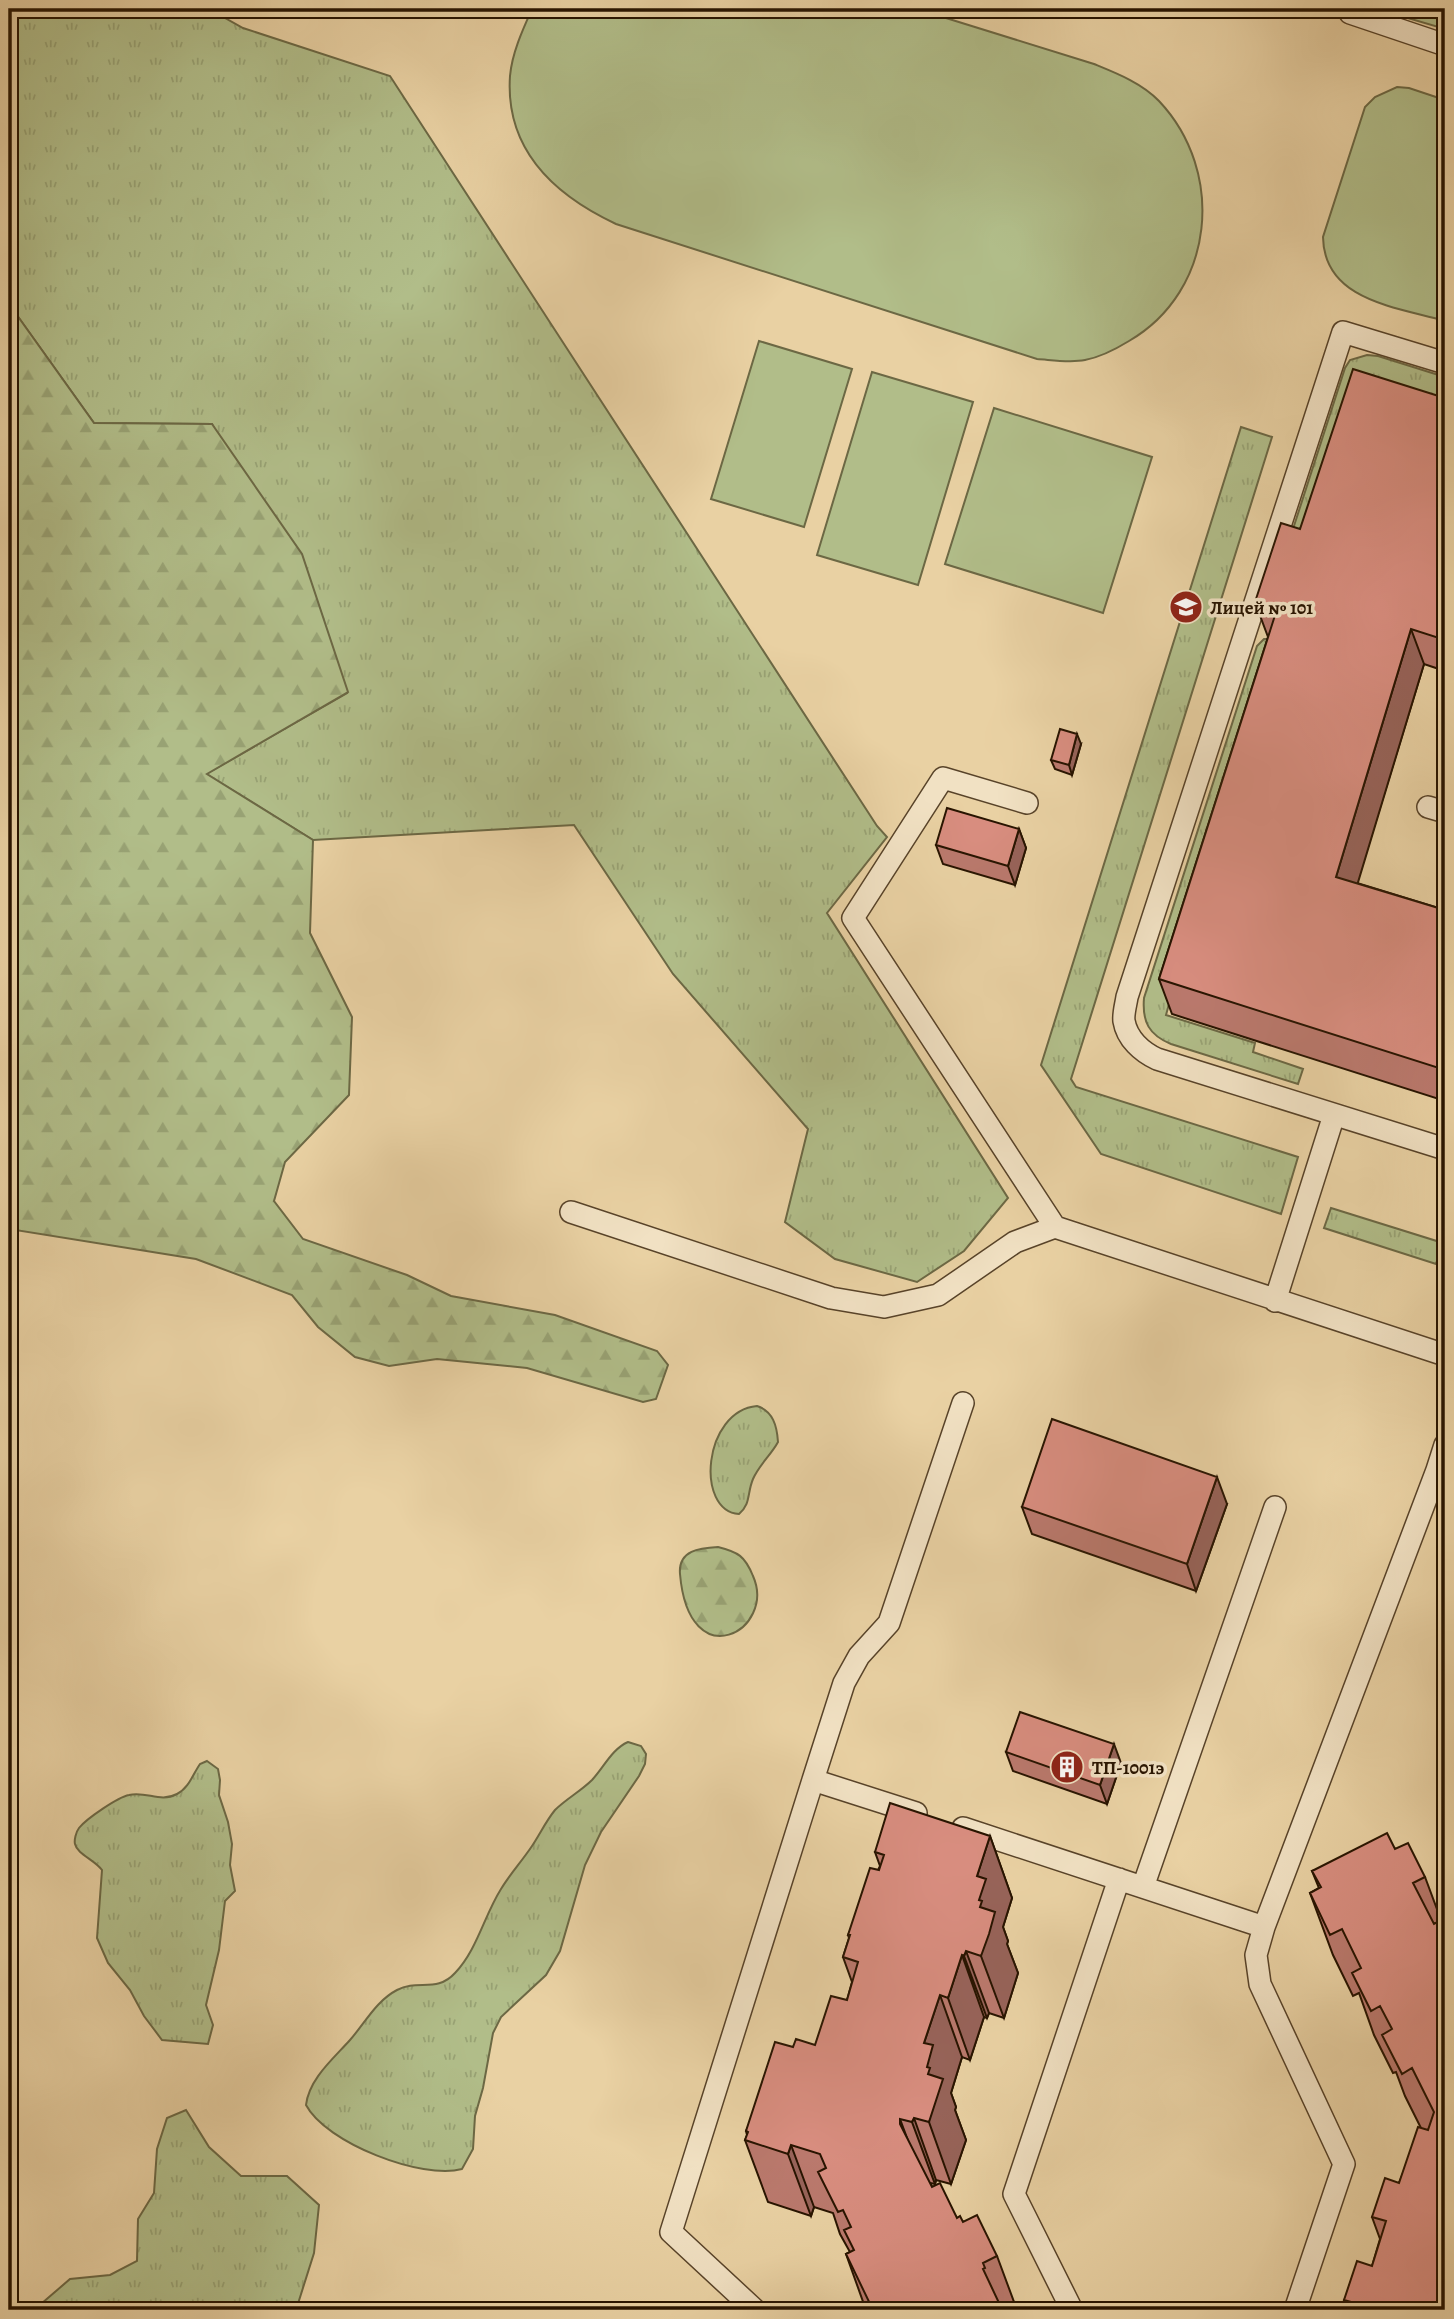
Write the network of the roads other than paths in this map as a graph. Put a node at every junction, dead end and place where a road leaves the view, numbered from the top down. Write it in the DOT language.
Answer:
graph roads {
  1 [pos="1350,13"];
  2 [pos="1445,45"];
  3 [pos="1445,363"];
  4 [pos="1027,803"];
  5 [pos="1334,1115"];
  6 [pos="1445,1149"];
  7 [pos="571,1212"];
  8 [pos="1055,1227"];
  9 [pos="1276,1301"];
  10 [pos="1445,1355"];
  11 [pos="963,1404"];
  12 [pos="1445,1445"];
  13 [pos="1441,1472"];
  14 [pos="1275,1507"];
  15 [pos="813,1780"];
  16 [pos="1119,1879"];
  17 [pos="1143,1887"];
  18 [pos="1264,1927"];
  19 [pos="755,2310"];
  20 [pos="1072,2310"];
  21 [pos="1295,2310"];
  1 -- 2 [label="lane"];
  3 -- 5 [label="lane"];
  4 -- 8 [label="lane"];
  5 -- 6 [label="lane"];
  5 -- 9 [label="lane"];
  7 -- 8 [label="lane"];
  8 -- 9 [label="lane"];
  9 -- 10 [label="lane"];
  11 -- 15 [label="lane"];
  12 -- 13 [label="lane"];
  13 -- 18 [label="lane"];
  14 -- 17 [label="lane"];
  15 -- 16 [label="lane"];
  15 -- 19 [label="lane"];
  16 -- 17 [label="lane"];
  16 -- 20 [label="lane"];
  17 -- 18 [label="lane"];
  18 -- 21 [label="lane"];
}
